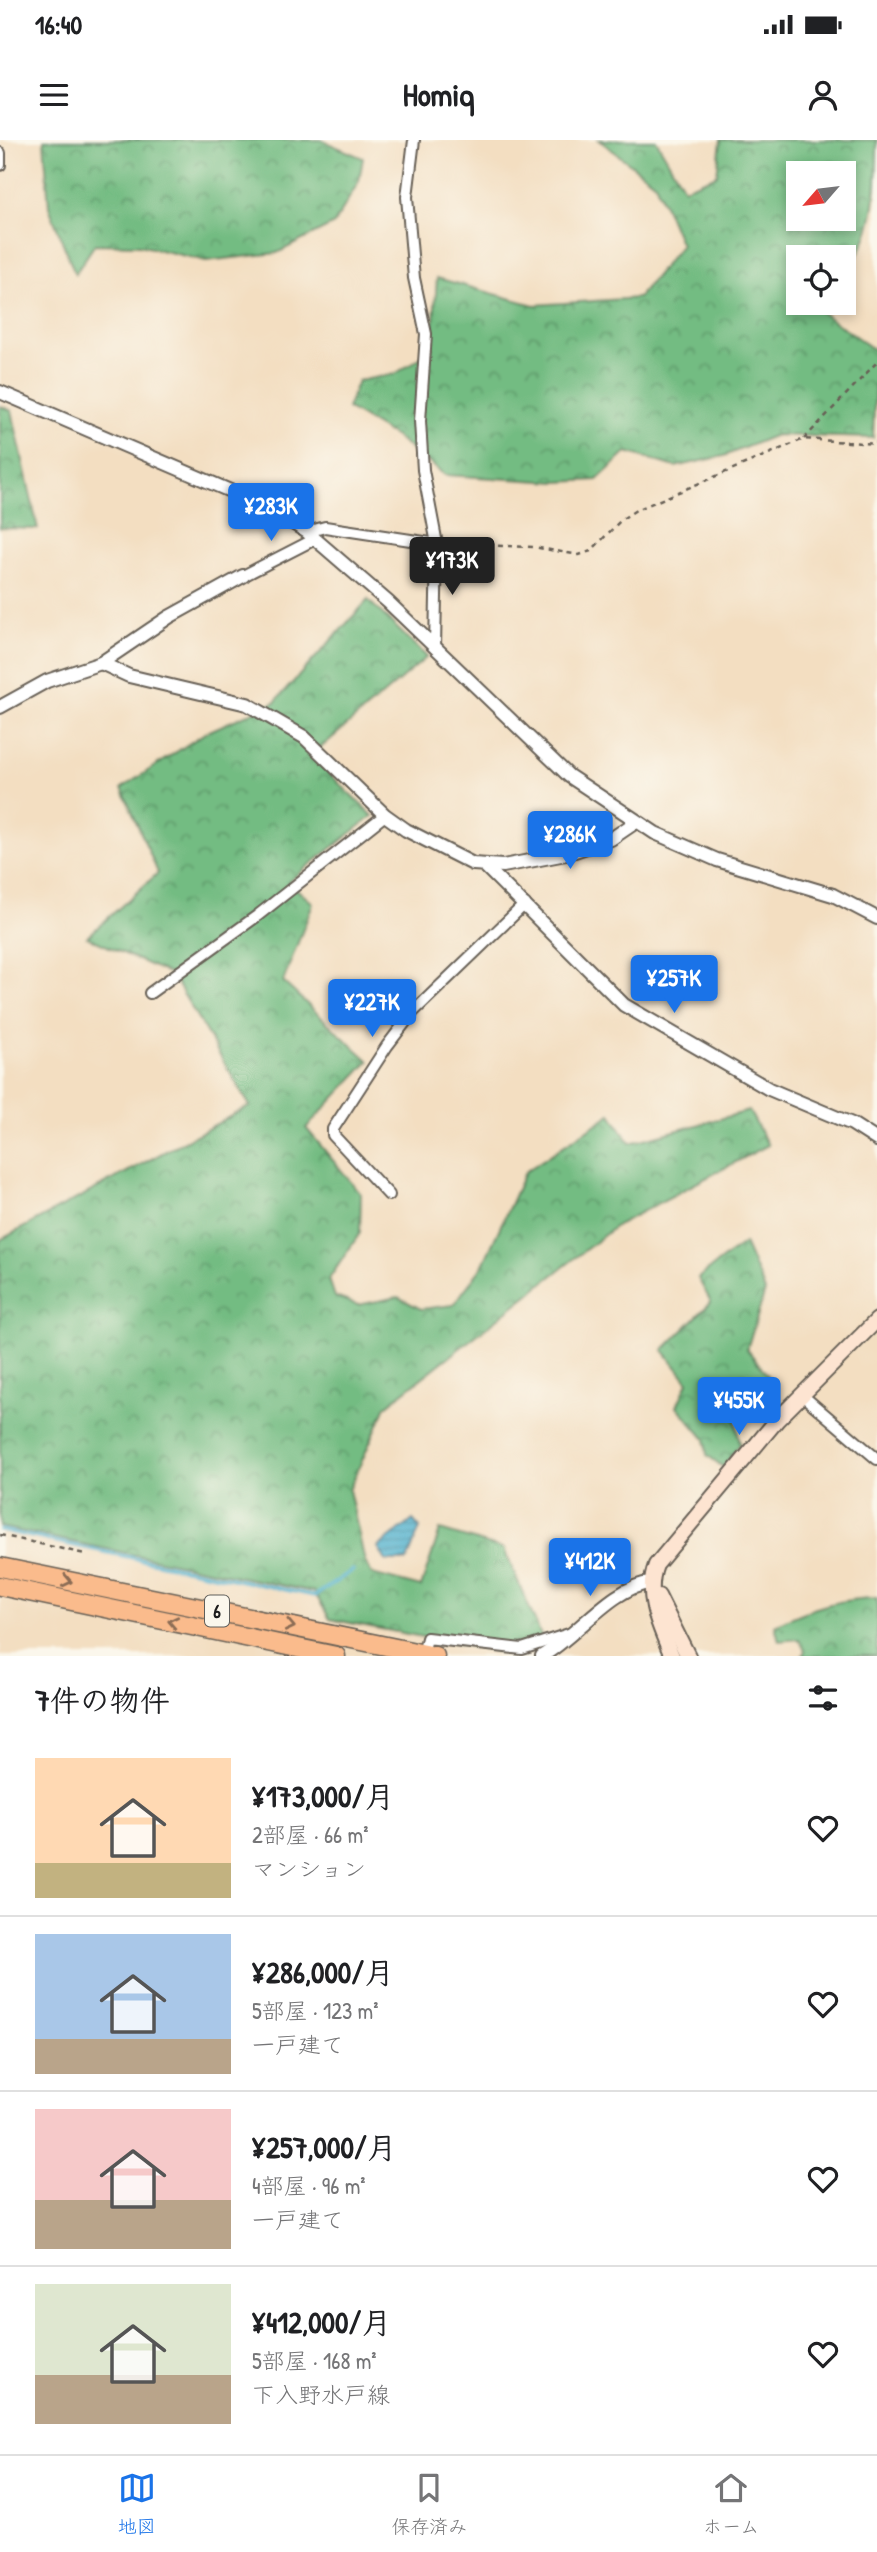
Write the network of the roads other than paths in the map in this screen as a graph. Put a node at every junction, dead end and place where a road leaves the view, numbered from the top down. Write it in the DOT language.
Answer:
graph roads {
  1 [pos="414,140"];
  2 [pos="0,153"];
  3 [pos="0,165"];
  4 [pos="0,392"];
  5 [pos="311,535"];
  6 [pos="437,544"];
  7 [pos="243,576"];
  8 [pos="435,648"];
  9 [pos="101,663"];
  10 [pos="0,707"];
  11 [pos="385,816"];
  12 [pos="636,822"];
  13 [pos="485,866"];
  14 [pos="525,904"];
  15 [pos="877,918"];
  16 [pos="150,993"];
  17 [pos="877,1140"];
  18 [pos="389,1195"];
  19 [pos="877,1320"];
  20 [pos="802,1395"];
  21 [pos="877,1459"];
  22 [pos="0,1567"];
  23 [pos="651,1583"];
  24 [pos="0,1586"];
  25 [pos="577,1631"];
  26 [pos="429,1655"];
  27 [pos="336,1656"];
  28 [pos="542,1656"];
  29 [pos="672,1656"];
  30 [pos="688,1656"];
  1 -- 6 [label="street"];
  2 -- 3 [label="street"];
  4 -- 5 [label="street"];
  5 -- 6 [label="street"];
  5 -- 7 [label="street"];
  5 -- 8 [label="street"];
  6 -- 8 [label="street"];
  7 -- 9 [label="street"];
  8 -- 12 [label="street"];
  9 -- 10 [label="street"];
  9 -- 11 [label="street"];
  11 -- 13 [label="street"];
  11 -- 16 [label="street"];
  12 -- 13 [label="street"];
  12 -- 15 [label="street"];
  13 -- 14 [label="street"];
  14 -- 17 [label="street"];
  14 -- 18 [label="street"];
  19 -- 20 [label="main road"];
  20 -- 21 [label="street"];
  20 -- 23 [label="main road"];
  22 -- 26 [label="highway, 6, one-way"];
  23 -- 25 [label="street"];
  23 -- 29 [label="main road"];
  23 -- 30 [label="main road"];
  27 -- 24 [label="highway, 6, one-way"];
  25 -- 26 [label="street"];
  25 -- 28 [label="street"];
}
